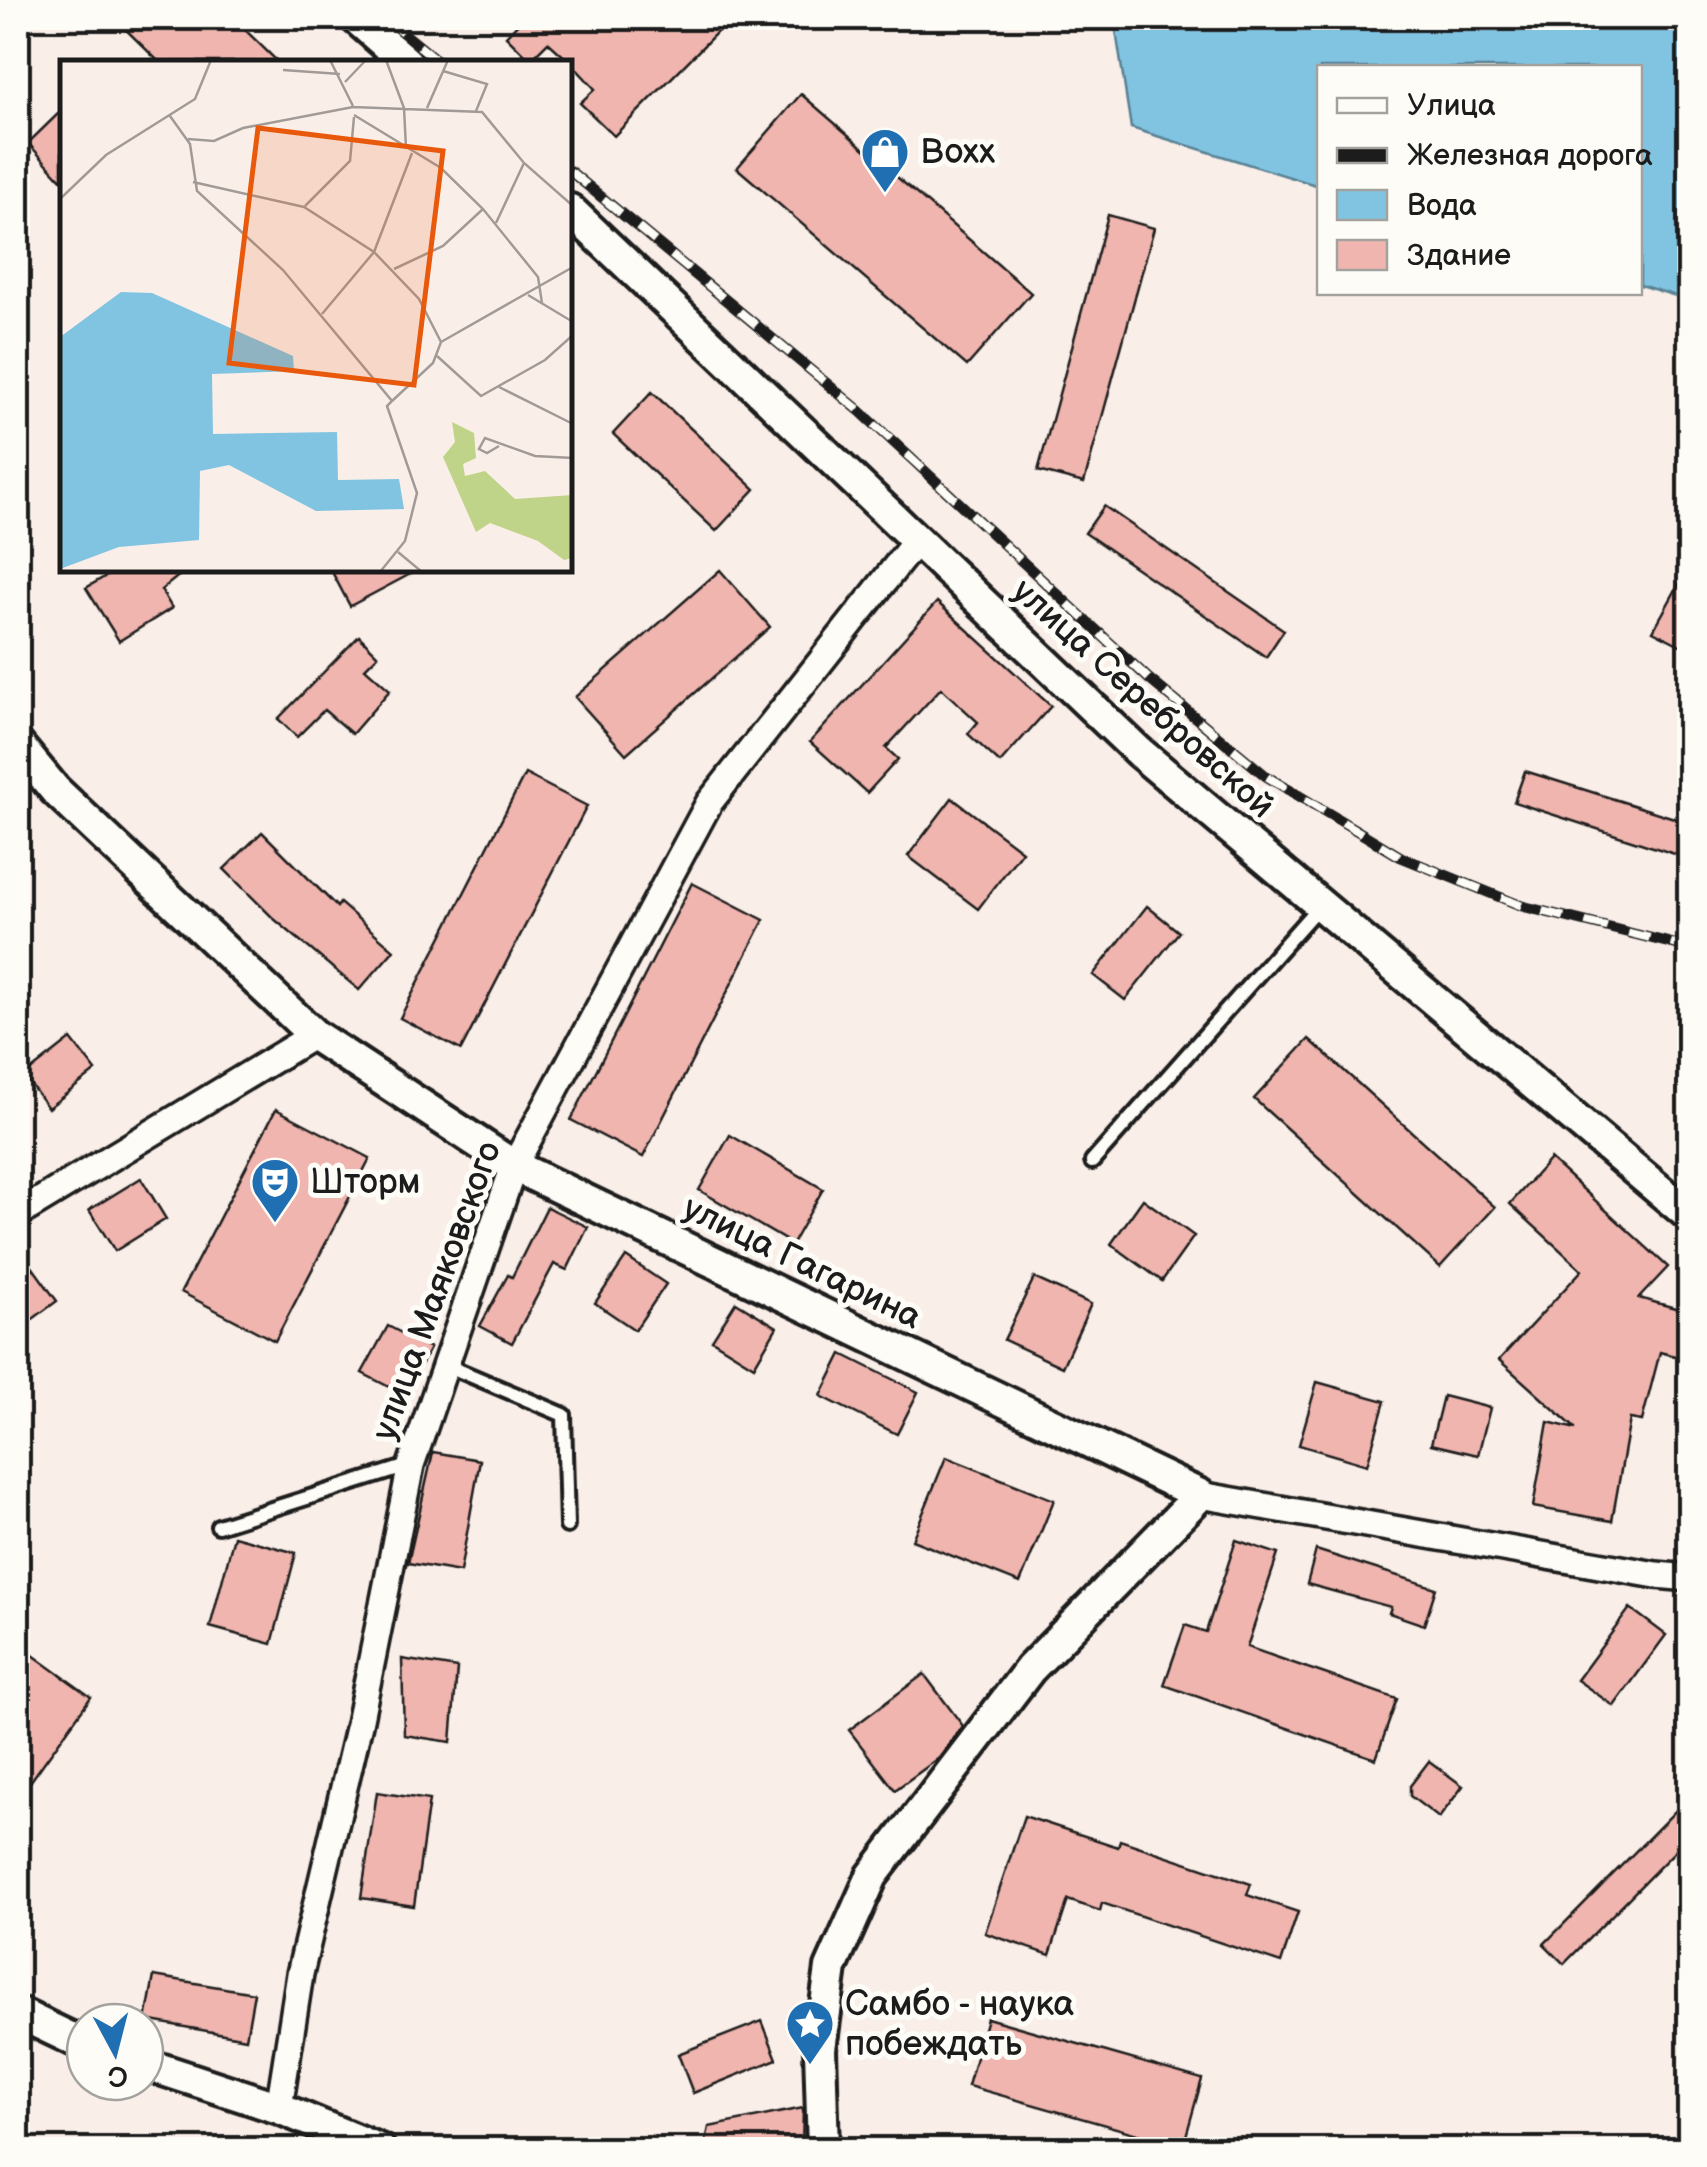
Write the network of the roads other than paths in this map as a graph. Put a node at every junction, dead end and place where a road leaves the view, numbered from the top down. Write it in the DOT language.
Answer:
graph roads {
  1 [pos="356,18"];
  2 [pos="404,60"];
  3 [pos="572,212"];
  4 [pos="916,541"];
  5 [pos="18,745"];
  6 [pos="1320,906"];
  7 [pos="314,1034"];
  8 [pos="1092,1162"];
  9 [pos="514,1166"];
  10 [pos="18,1214"];
  11 [pos="1690,1216"];
  12 [pos="446,1364"];
  13 [pos="411,1465"];
  14 [pos="1200,1495"];
  15 [pos="218,1526"];
  16 [pos="568,1526"];
  17 [pos="1690,1578"];
  18 [pos="18,2013"];
  19 [pos="65,2035"];
  20 [pos="165,2071"];
  21 [pos="280,2108"];
  22 [pos="334,2139"];
  23 [pos="380,2150"];
  24 [pos="823,2150"];
  1 -- 2 [label="street"];
  3 -- 4 [label="street, улица Серебровской"];
  4 -- 6 [label="street, улица Серебровской"];
  4 -- 9 [label="street, улица Маяковского"];
  5 -- 7 [label="street, улица Гагарина"];
  6 -- 8 [label="lane"];
  6 -- 11 [label="street, улица Серебровской"];
  7 -- 9 [label="street, улица Гагарина"];
  7 -- 10 [label="street"];
  9 -- 12 [label="street, улица Маяковского"];
  9 -- 14 [label="street, улица Гагарина"];
  12 -- 13 [label="street, улица Маяковского"];
  12 -- 16 [label="lane"];
  13 -- 15 [label="lane"];
  13 -- 21 [label="street, улица Маяковского"];
  14 -- 17 [label="street, улица Гагарина"];
  14 -- 24 [label="street"];
  18 -- 19 [label="street"];
  20 -- 21 [label="street"];
  21 -- 22 [label="street"];
  22 -- 23 [label="street"];
}
